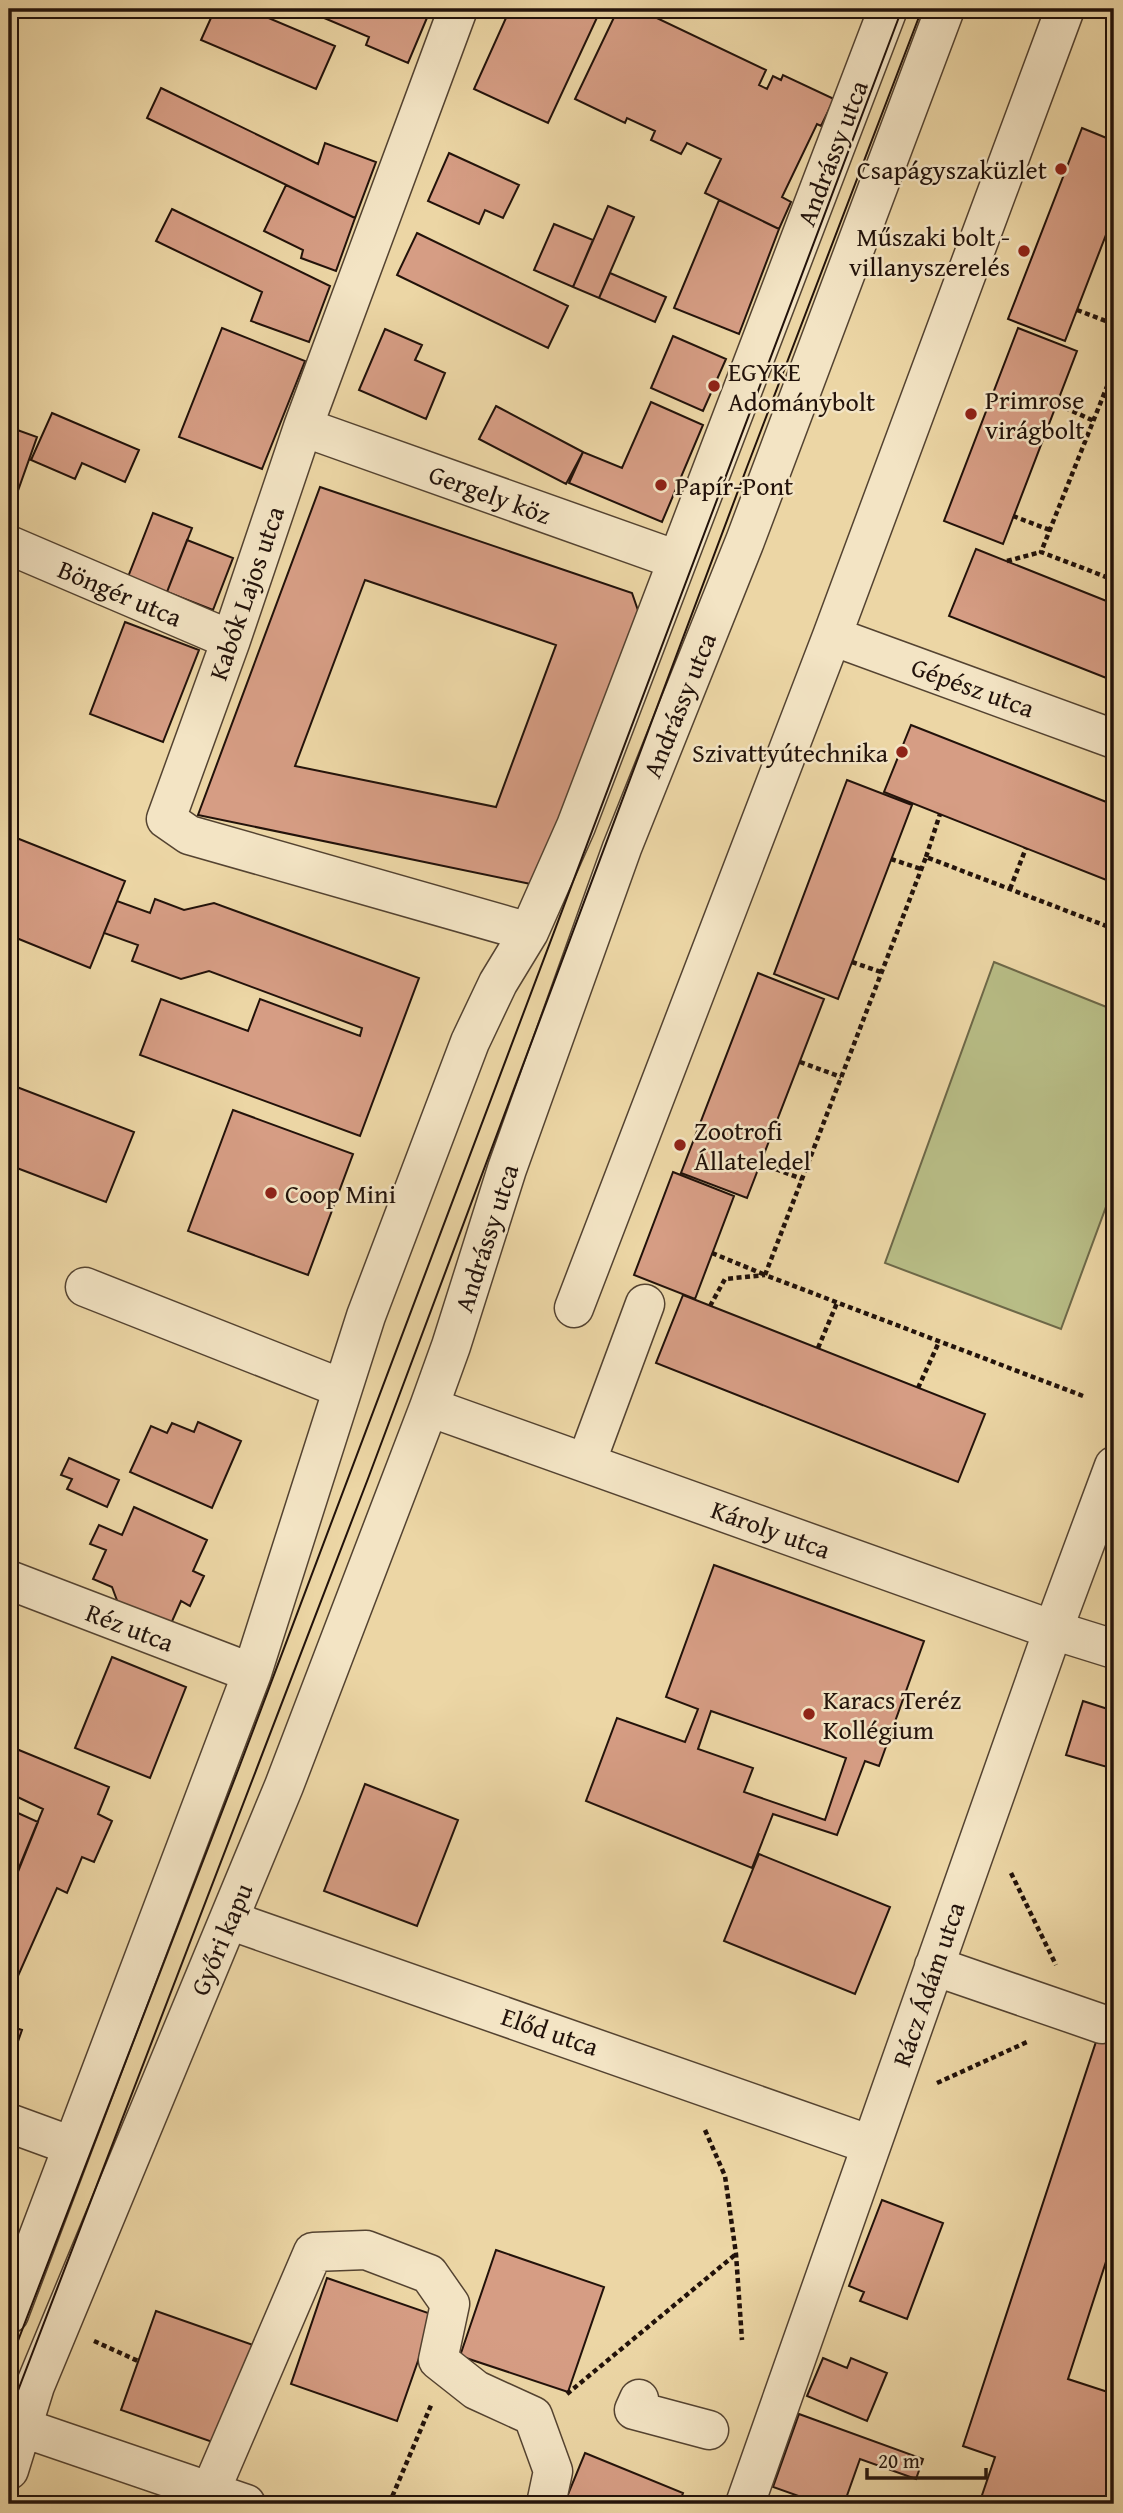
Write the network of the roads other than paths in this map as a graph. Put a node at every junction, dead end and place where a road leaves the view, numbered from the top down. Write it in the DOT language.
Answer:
graph roads {
  1 [pos="458,9"];
  2 [pos="888,9"];
  3 [pos="945,9"];
  4 [pos="1065,9"];
  5 [pos="303,427"];
  6 [pos="9,545"];
  7 [pos="677,560"];
  8 [pos="832,636"];
  9 [pos="230,640"];
  10 [pos="1114,739"];
  11 [pos="529,932"];
  12 [pos="85,1287"];
  13 [pos="645,1304"];
  14 [pos="574,1308"];
  15 [pos="341,1388"];
  16 [pos="429,1407"];
  17 [pos="586,1463"];
  18 [pos="1114,1466"];
  19 [pos="9,1580"];
  20 [pos="1053,1630"];
  21 [pos="1114,1649"];
  22 [pos="252,1673"];
  23 [pos="229,1920"];
  24 [pos="934,1966"];
  25 [pos="1092,2020"];
  26 [pos="9,2123"];
  27 [pos="871,2145"];
  28 [pos="72,2146"];
  29 [pos="9,2314"];
  30 [pos="639,2399"];
  31 [pos="15,2426"];
  32 [pos="709,2430"];
  33 [pos="9,2470"];
  34 [pos="235,2501"];
  35 [pos="547,2504"];
  36 [pos="745,2504"];
  1 -- 5 [label="street, Kabók Lajos utca"];
  2 -- 7 [label="street, Andrássy utca"];
  3 -- 16 [label="street, Andrássy utca"];
  4 -- 8 [label="street"];
  5 -- 7 [label="street, Gergely köz"];
  5 -- 9 [label="street, Kabók Lajos utca"];
  6 -- 9 [label="street, Böngér utca"];
  7 -- 11 [label="street, Andrássy utca"];
  8 -- 10 [label="street, Gépész utca"];
  8 -- 14 [label="street"];
  9 -- 11 [label="street, Kabók Lajos utca"];
  11 -- 15 [label="street, Andrássy utca"];
  12 -- 15 [label="street"];
  13 -- 17 [label="street"];
  15 -- 22 [label="street"];
  16 -- 17 [label="street, Károly utca"];
  16 -- 23 [label="street, Győri kapu"];
  17 -- 20 [label="street, Károly utca"];
  18 -- 20 [label="street, Rácz Ádám utca"];
  19 -- 22 [label="street, Réz utca"];
  20 -- 21 [label="street, Károly utca"];
  20 -- 24 [label="street, Rácz Ádám utca"];
  22 -- 28 [label="street"];
  23 -- 27 [label="street, Előd utca"];
  23 -- 31 [label="street, Győri kapu"];
  24 -- 25 [label="street"];
  24 -- 27 [label="street, Rácz Ádám utca"];
  26 -- 28 [label="street"];
  27 -- 36 [label="street, Rácz Ádám utca"];
  28 -- 29 [label="street"];
  30 -- 32 [label="street"];
  31 -- 33 [label="street, Győri kapu"];
  31 -- 34 [label="street"];
  34 -- 35 [label="street"];
}
